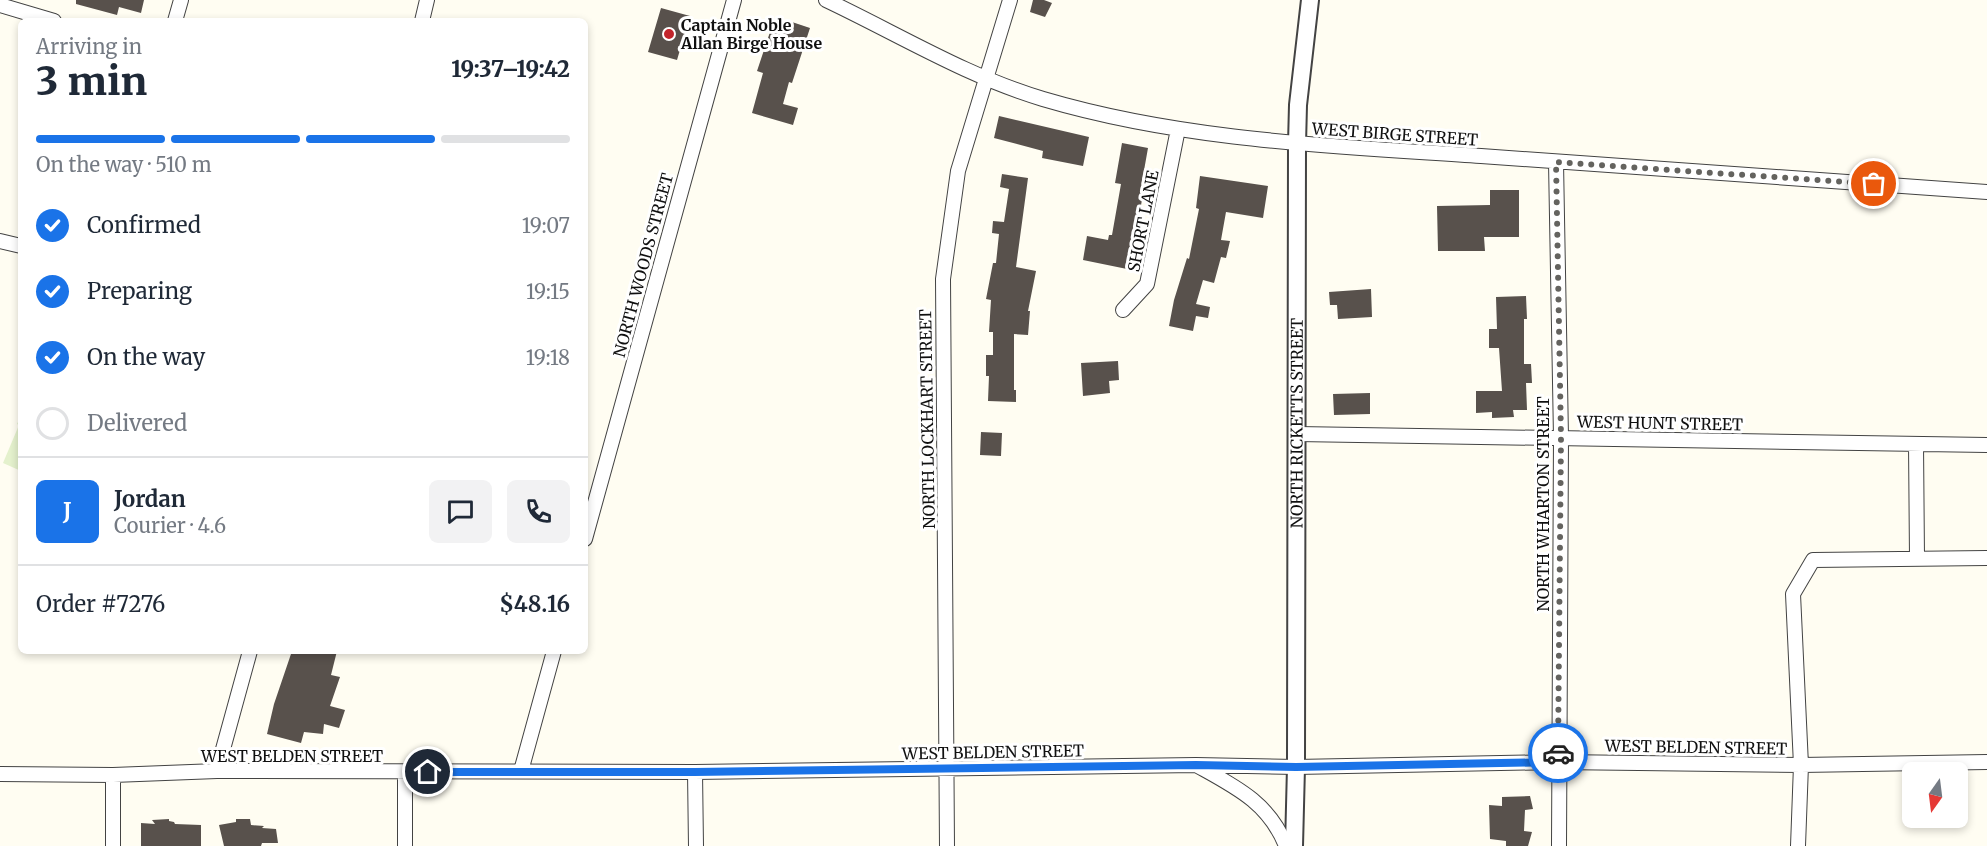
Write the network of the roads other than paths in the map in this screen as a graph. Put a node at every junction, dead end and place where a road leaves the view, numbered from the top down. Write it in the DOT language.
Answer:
graph roads {
  1 [pos="181,0"];
  2 [pos="428,0"];
  3 [pos="734,0"];
  4 [pos="826,0"];
  5 [pos="1010,0"];
  6 [pos="1310,0"];
  7 [pos="0,5"];
  8 [pos="44,18"];
  9 [pos="176,18"];
  10 [pos="423,18"];
  11 [pos="985,79"];
  12 [pos="1178,129"];
  13 [pos="1297,144"];
  14 [pos="1556,162"];
  15 [pos="1987,192"];
  16 [pos="0,241"];
  17 [pos="18,245"];
  18 [pos="1123,310"];
  19 [pos="1297,434"];
  20 [pos="1561,437"];
  21 [pos="1916,444"];
  22 [pos="1987,445"];
  23 [pos="588,528"];
  24 [pos="1917,558"];
  25 [pos="1987,558"];
  26 [pos="249,654"];
  27 [pos="553,654"];
  28 [pos="1558,762"];
  29 [pos="1987,762"];
  30 [pos="1196,765"];
  31 [pos="1801,765"];
  32 [pos="1296,767"];
  33 [pos="947,769"];
  34 [pos="217,771"];
  35 [pos="521,771"];
  36 [pos="405,772"];
  37 [pos="695,772"];
  38 [pos="0,774"];
  39 [pos="113,775"];
  40 [pos="113,846"];
  41 [pos="405,846"];
  42 [pos="696,846"];
  43 [pos="947,846"];
  44 [pos="1286,846"];
  45 [pos="1294,846"];
  46 [pos="1559,846"];
  47 [pos="1798,846"];
  1 -- 9 [label="street"];
  2 -- 10 [label="street"];
  3 -- 23 [label="street, NORTH WOODS STREET"];
  4 -- 11 [label="street, WEST BIRGE STREET"];
  5 -- 11 [label="street, NORTH LOCKHART STREET"];
  6 -- 13 [label="street, NORTH RICKETTS STREET"];
  7 -- 8 [label="street"];
  11 -- 12 [label="street, WEST BIRGE STREET"];
  11 -- 33 [label="street, NORTH LOCKHART STREET"];
  12 -- 13 [label="street, WEST BIRGE STREET"];
  12 -- 18 [label="street, SHORT LANE"];
  13 -- 14 [label="street, WEST BIRGE STREET"];
  13 -- 19 [label="street, NORTH RICKETTS STREET"];
  14 -- 15 [label="street, WEST BIRGE STREET"];
  14 -- 20 [label="street, NORTH WHARTON STREET"];
  16 -- 17 [label="street"];
  19 -- 20 [label="street, WEST HUNT STREET"];
  19 -- 32 [label="street, NORTH RICKETTS STREET"];
  20 -- 21 [label="street, WEST HUNT STREET"];
  20 -- 28 [label="street, NORTH WHARTON STREET"];
  21 -- 22 [label="street, WEST HUNT STREET"];
  21 -- 24 [label="street"];
  24 -- 25 [label="street"];
  24 -- 31 [label="street"];
  26 -- 34 [label="street"];
  27 -- 35 [label="street"];
  28 -- 31 [label="street, WEST BELDEN STREET"];
  28 -- 32 [label="street, WEST BELDEN STREET"];
  28 -- 46 [label="street, NORTH WHARTON STREET"];
  29 -- 31 [label="street, WEST BELDEN STREET"];
  30 -- 32 [label="street, WEST BELDEN STREET"];
  30 -- 33 [label="street, WEST BELDEN STREET"];
  30 -- 44 [label="street"];
  31 -- 47 [label="street"];
  32 -- 45 [label="street, NORTH RICKETTS STREET"];
  33 -- 37 [label="street, WEST BELDEN STREET"];
  33 -- 43 [label="street, NORTH LOCKHART STREET"];
  34 -- 36 [label="street, WEST BELDEN STREET"];
  34 -- 39 [label="street, WEST BELDEN STREET"];
  35 -- 36 [label="street, WEST BELDEN STREET"];
  35 -- 37 [label="street, WEST BELDEN STREET"];
  36 -- 41 [label="street"];
  37 -- 42 [label="street"];
  38 -- 39 [label="street, WEST BELDEN STREET"];
  39 -- 40 [label="street"];
}
